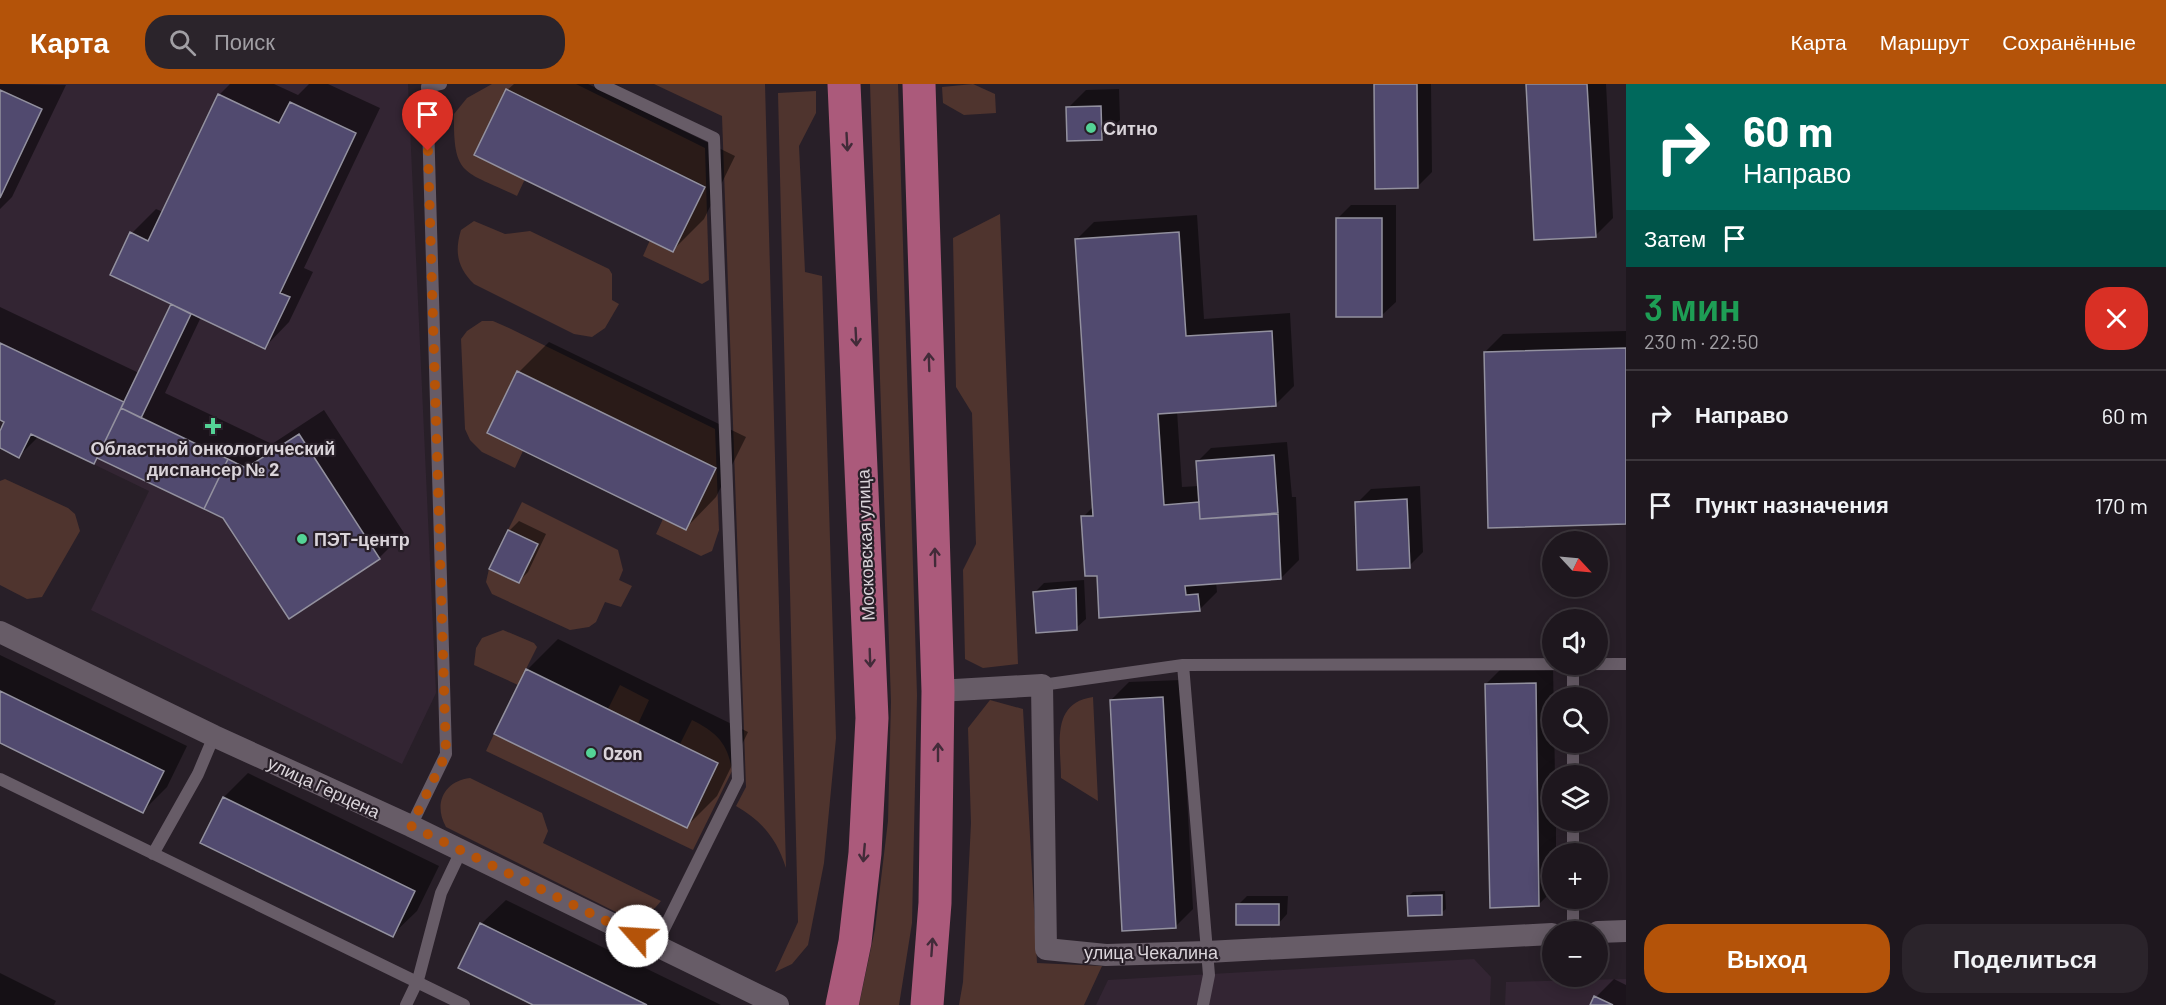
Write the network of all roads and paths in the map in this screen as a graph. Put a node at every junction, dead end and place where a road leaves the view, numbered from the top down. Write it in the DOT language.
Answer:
graph roads {
  1 [pos="441,84"];
  2 [pos="600,84"];
  3 [pos="844,84"];
  4 [pos="919,84"];
  5 [pos="0,632"];
  6 [pos="1626,664"];
  7 [pos="1184,665"];
  8 [pos="1608,665"];
  9 [pos="1542,666"];
  10 [pos="1042,685"];
  11 [pos="938,691"];
  12 [pos="214,736"];
  13 [pos="0,779"];
  14 [pos="411,826"];
  15 [pos="461,850"];
  16 [pos="153,854"];
  17 [pos="1626,931"];
  18 [pos="1608,932"];
  19 [pos="1542,935"];
  20 [pos="656,945"];
  21 [pos="1207,952"];
  22 [pos="418,980"];
  23 [pos="406,1005"];
  24 [pos="465,1005"];
  25 [pos="778,1005"];
  26 [pos="842,1005"];
  27 [pos="927,1005"];
  28 [pos="1203,1005"];
  1 -- 14 [label="lane"];
  2 -- 20 [label="lane"];
  3 -- 26 [label="main road, Московская улица, one-way"];
  11 -- 4 [label="main road, one-way"];
  5 -- 12 [label="street, улица Герцена"];
  6 -- 8 [label="lane"];
  7 -- 9 [label="lane"];
  7 -- 10 [label="lane"];
  7 -- 21 [label="lane"];
  10 -- 11 [label="street"];
  10 -- 21 [label="street, улица Чекалина"];
  27 -- 11 [label="main road, one-way"];
  12 -- 14 [label="street, улица Герцена"];
  12 -- 16 [label="lane"];
  13 -- 16 [label="lane"];
  14 -- 15 [label="street, улица Герцена"];
  15 -- 20 [label="street, улица Герцена"];
  15 -- 22 [label="lane"];
  16 -- 22 [label="lane"];
  17 -- 18 [label="street"];
  19 -- 21 [label="street, улица Чекалина"];
  20 -- 25 [label="street, улица Герцена"];
  21 -- 28 [label="lane"];
  22 -- 23 [label="lane"];
  22 -- 24 [label="lane"];
}
